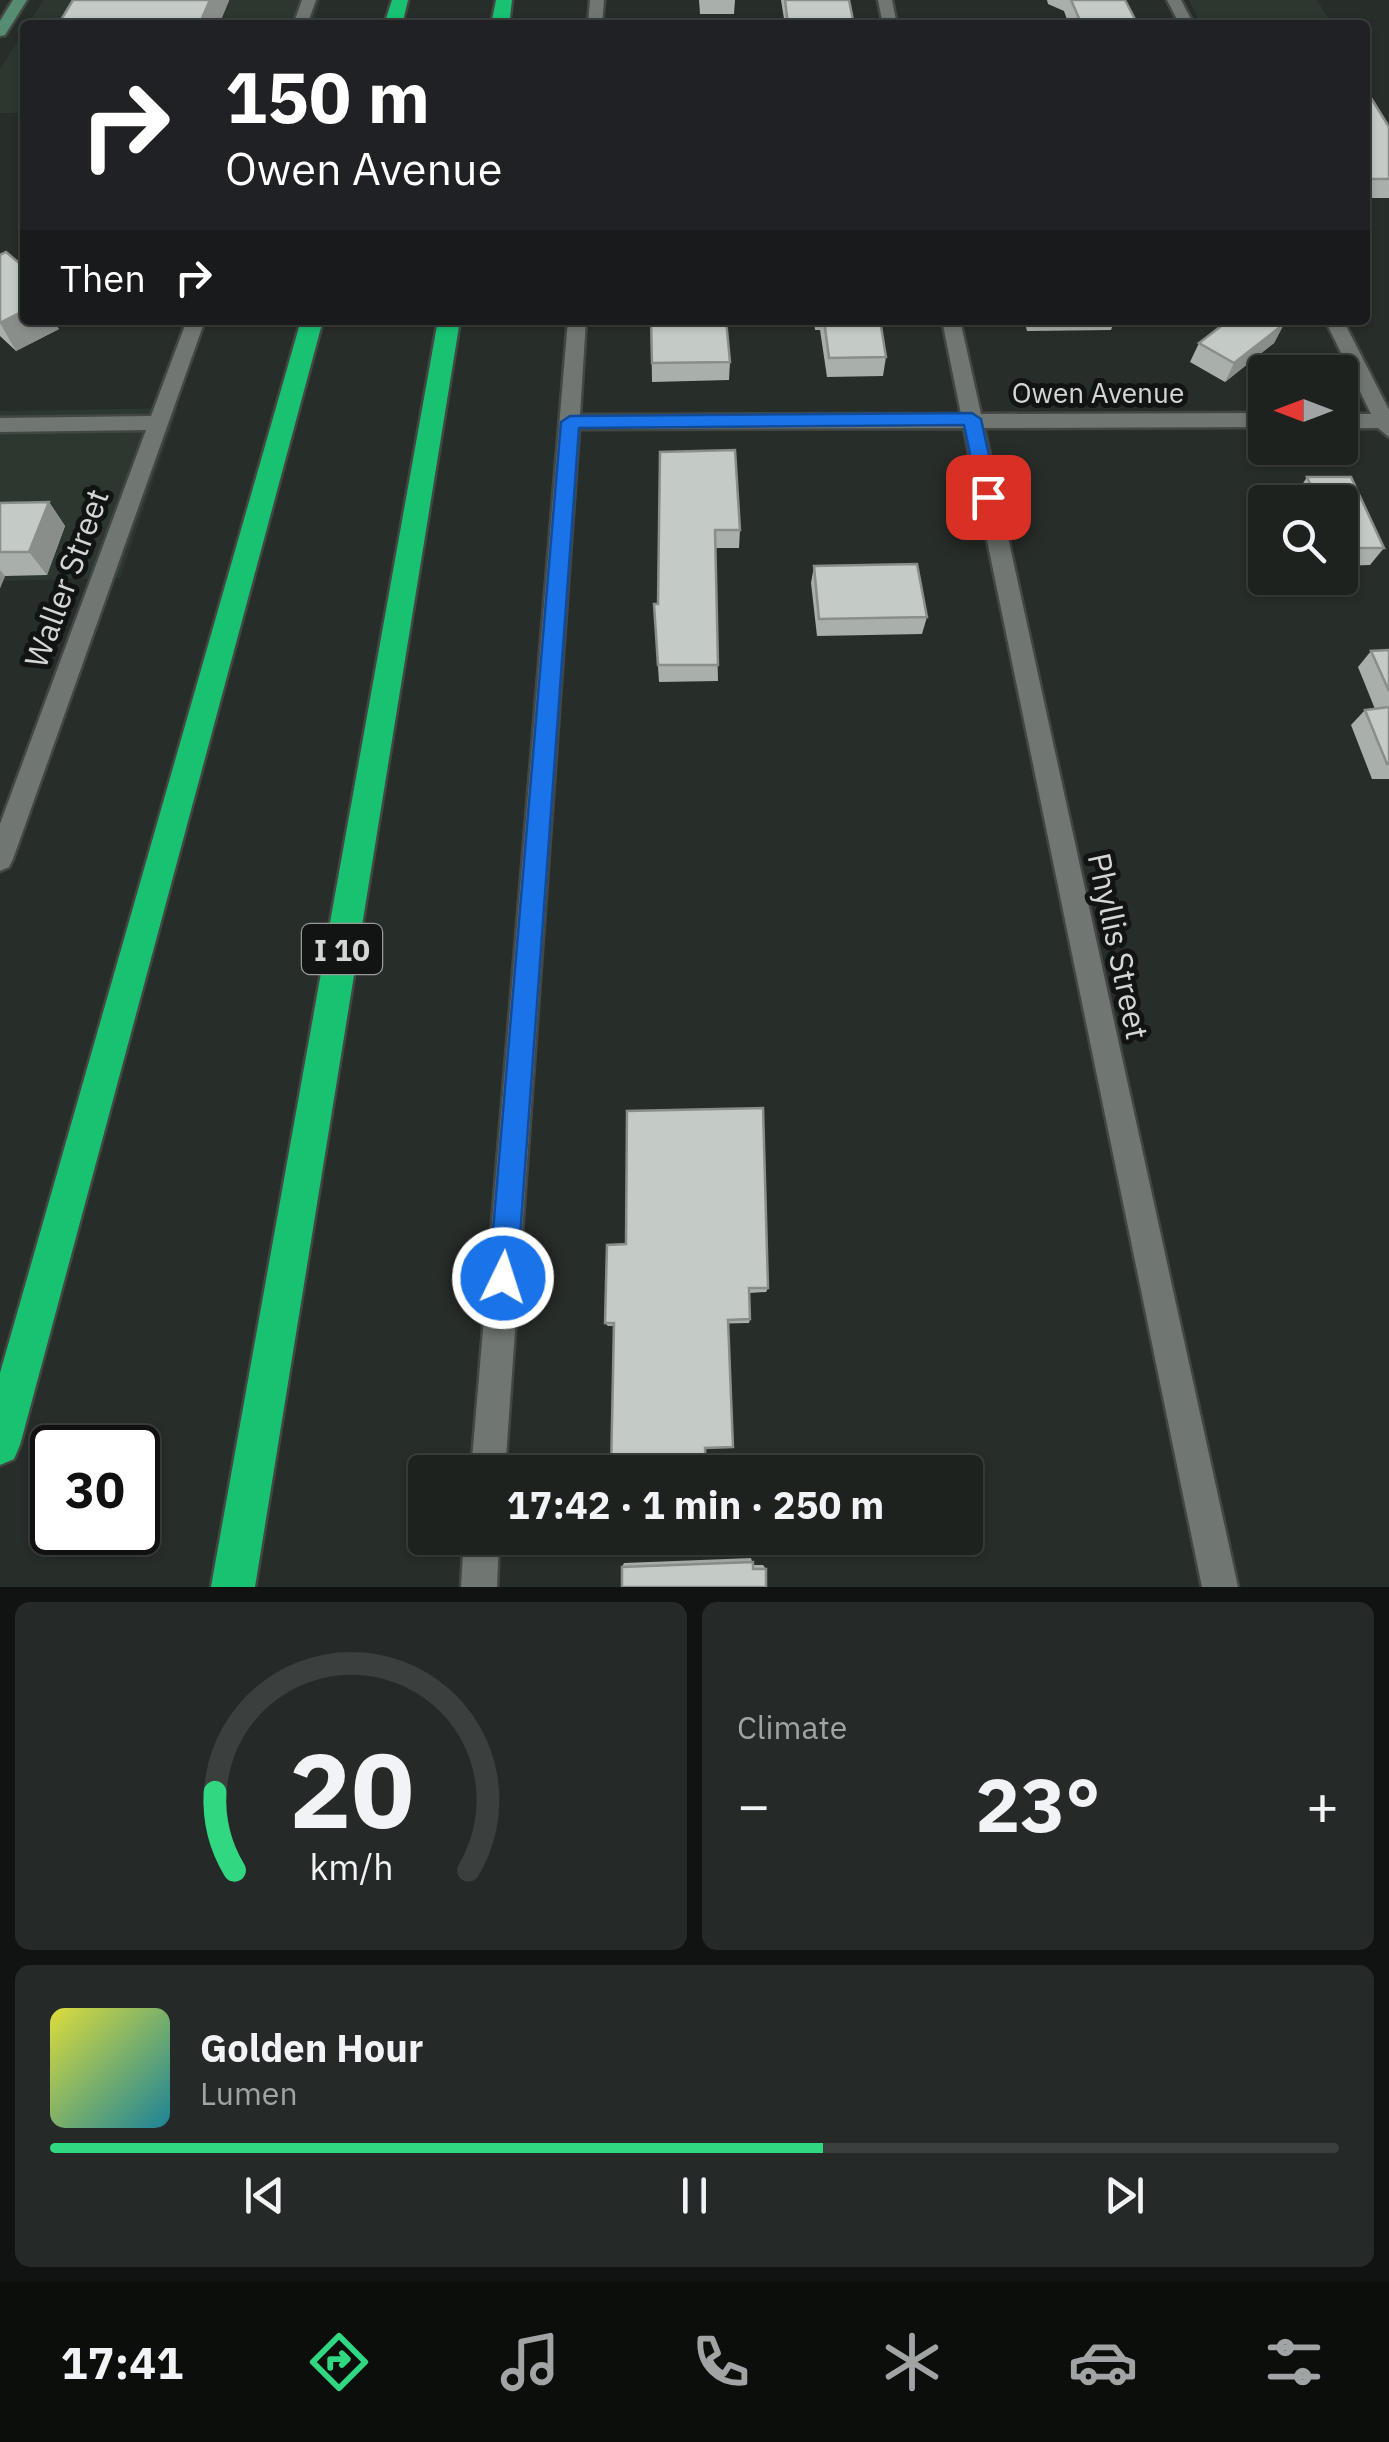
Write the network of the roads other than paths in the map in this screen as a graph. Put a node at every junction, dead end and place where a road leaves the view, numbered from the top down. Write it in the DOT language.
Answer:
graph roads {
  1 [pos="20,0"];
  2 [pos="0,32"];
  3 [pos="194,325"];
  4 [pos="311,325"];
  5 [pos="448,325"];
  6 [pos="577,325"];
  7 [pos="952,325"];
  8 [pos="1337,325"];
  9 [pos="972,419"];
  10 [pos="1248,420"];
  11 [pos="570,422"];
  12 [pos="1358,422"];
  13 [pos="157,423"];
  14 [pos="1387,424"];
  15 [pos="0,425"];
  16 [pos="0,859"];
  17 [pos="0,1444"];
  18 [pos="489,1455"];
  19 [pos="481,1555"];
  20 [pos="234,1582"];
  21 [pos="478,1587"];
  22 [pos="1220,1587"];
  1 -- 2 [label="street"];
  3 -- 13 [label="street, Waller Street"];
  4 -- 17 [label="highway"];
  5 -- 20 [label="highway, I 10"];
  6 -- 11 [label="street"];
  7 -- 9 [label="street, Phyllis Street"];
  8 -- 14 [label="street"];
  9 -- 10 [label="street, Owen Avenue"];
  9 -- 11 [label="street, Owen Avenue"];
  9 -- 22 [label="street, Phyllis Street"];
  11 -- 18 [label="street"];
  12 -- 14 [label="street"];
  13 -- 15 [label="street"];
  13 -- 16 [label="street, Waller Street"];
  19 -- 21 [label="street"];
}
